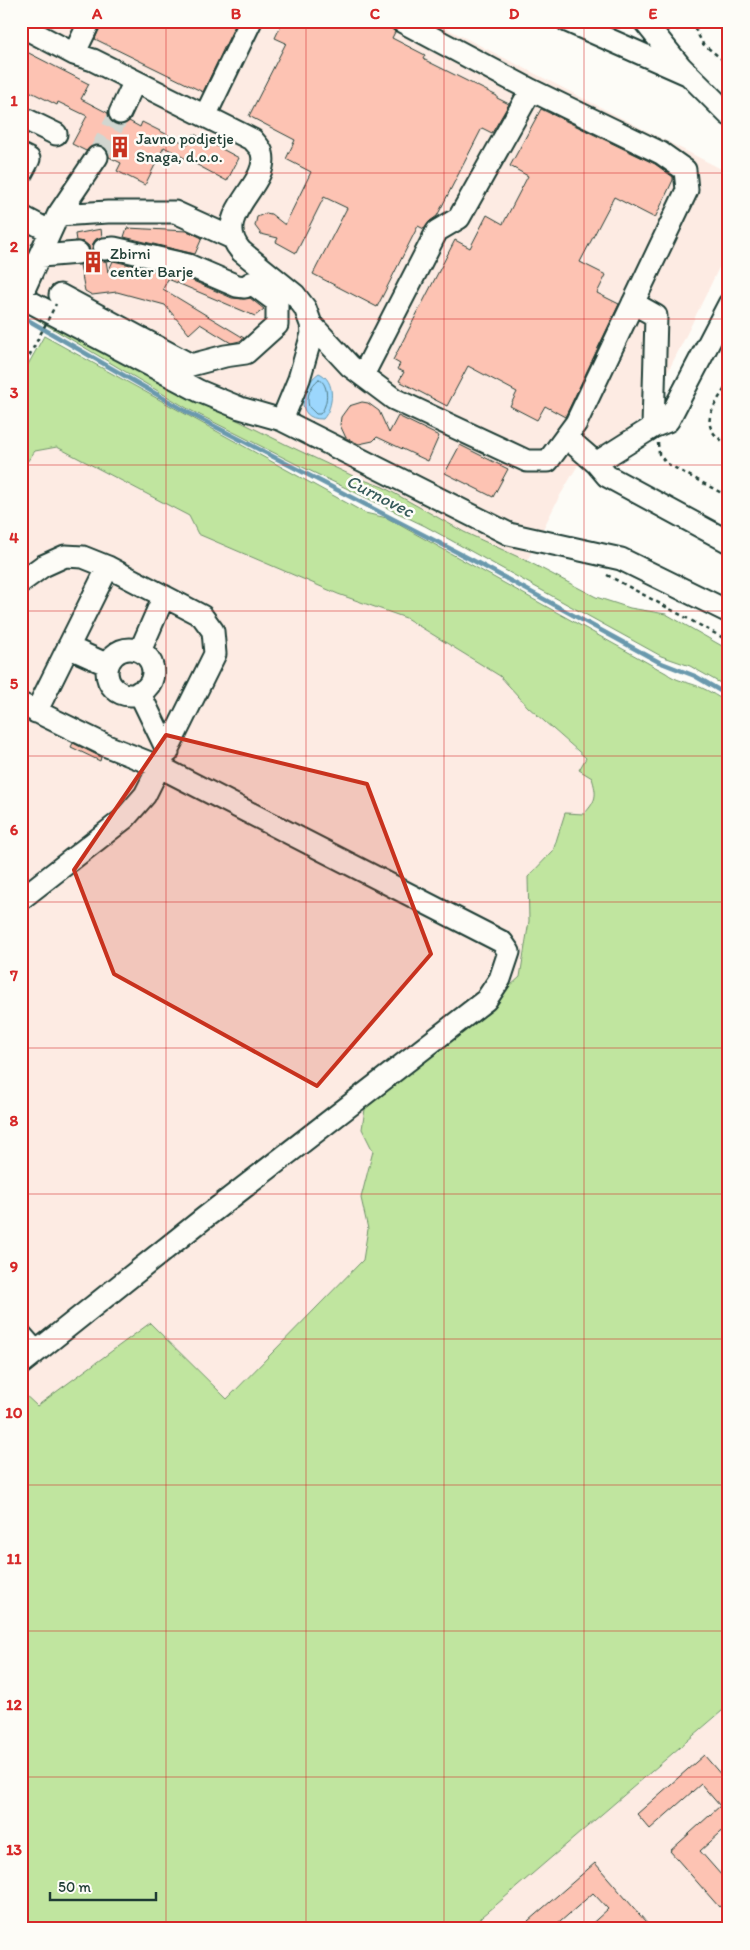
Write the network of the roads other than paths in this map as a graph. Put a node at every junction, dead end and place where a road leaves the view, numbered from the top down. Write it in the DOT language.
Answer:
graph roads {
  1 [pos="90,21"];
  2 [pos="250,21"];
  3 [pos="401,21"];
  4 [pos="568,21"];
  5 [pos="644,21"];
  6 [pos="21,26"];
  7 [pos="74,54"];
  8 [pos="687,74"];
  9 [pos="136,81"];
  10 [pos="531,90"];
  11 [pos="120,113"];
  12 [pos="729,115"];
  13 [pos="205,116"];
  14 [pos="21,117"];
  15 [pos="56,134"];
  16 [pos="21,155"];
  17 [pos="97,157"];
  18 [pos="21,174"];
  19 [pos="21,216"];
  20 [pos="54,223"];
  21 [pos="232,238"];
  22 [pos="104,249"];
  23 [pos="78,253"];
  24 [pos="36,265"];
  25 [pos="21,296"];
  26 [pos="58,300"];
  27 [pos="633,303"];
  28 [pos="729,304"];
  29 [pos="311,324"];
  30 [pos="363,375"];
  31 [pos="282,420"];
  32 [pos="657,426"];
  33 [pos="566,437"];
  34 [pos="596,463"];
  35 [pos="729,542"];
  36 [pos="108,567"];
  37 [pos="21,582"];
  38 [pos="164,596"];
  39 [pos="729,612"];
  40 [pos="68,647"];
  41 [pos="140,652"];
  42 [pos="108,665"];
  43 [pos="139,692"];
  44 [pos="29,708"];
  45 [pos="164,760"];
  46 [pos="21,898"];
  47 [pos="21,1335"];
  48 [pos="29,1358"];
  1 -- 7 [label="lane"];
  2 -- 13 [label="lane"];
  3 -- 10 [label="lane"];
  4 -- 8 [label="lane"];
  5 -- 8 [label="lane"];
  6 -- 7 [label="lane"];
  7 -- 9 [label="lane"];
  8 -- 12 [label="lane"];
  9 -- 11 [label="lane"];
  9 -- 13 [label="lane"];
  10 -- 27 [label="lane"];
  10 -- 30 [label="lane"];
  13 -- 21 [label="lane"];
  14 -- 15 [label="lane"];
  16 -- 18 [label="lane"];
  17 -- 20 [label="lane"];
  19 -- 20 [label="lane"];
  20 -- 21 [label="lane"];
  20 -- 24 [label="lane"];
  21 -- 29 [label="lane"];
  22 -- 26 [label="lane"];
  23 -- 24 [label="lane"];
  24 -- 25 [label="lane"];
  25 -- 31 [label="lane"];
  27 -- 32 [label="lane"];
  27 -- 33 [label="lane"];
  28 -- 32 [label="lane"];
  29 -- 30 [label="lane"];
  29 -- 31 [label="lane"];
  30 -- 33 [label="lane"];
  31 -- 39 [label="lane"];
  32 -- 34 [label="lane"];
  33 -- 34 [label="lane"];
  34 -- 35 [label="lane"];
  36 -- 37 [label="lane"];
  36 -- 38 [label="lane"];
  36 -- 40 [label="lane"];
  38 -- 41 [label="lane"];
  38 -- 45 [label="lane"];
  40 -- 42 [label="lane"];
  40 -- 44 [label="lane"];
  41 -- 42 [label="lane"];
  41 -- 43 [label="lane"];
  42 -- 43 [label="lane"];
  43 -- 45 [label="lane"];
  44 -- 45 [label="lane"];
  45 -- 46 [label="lane"];
  45 -- 48 [label="lane"];
  47 -- 48 [label="lane"];
}
